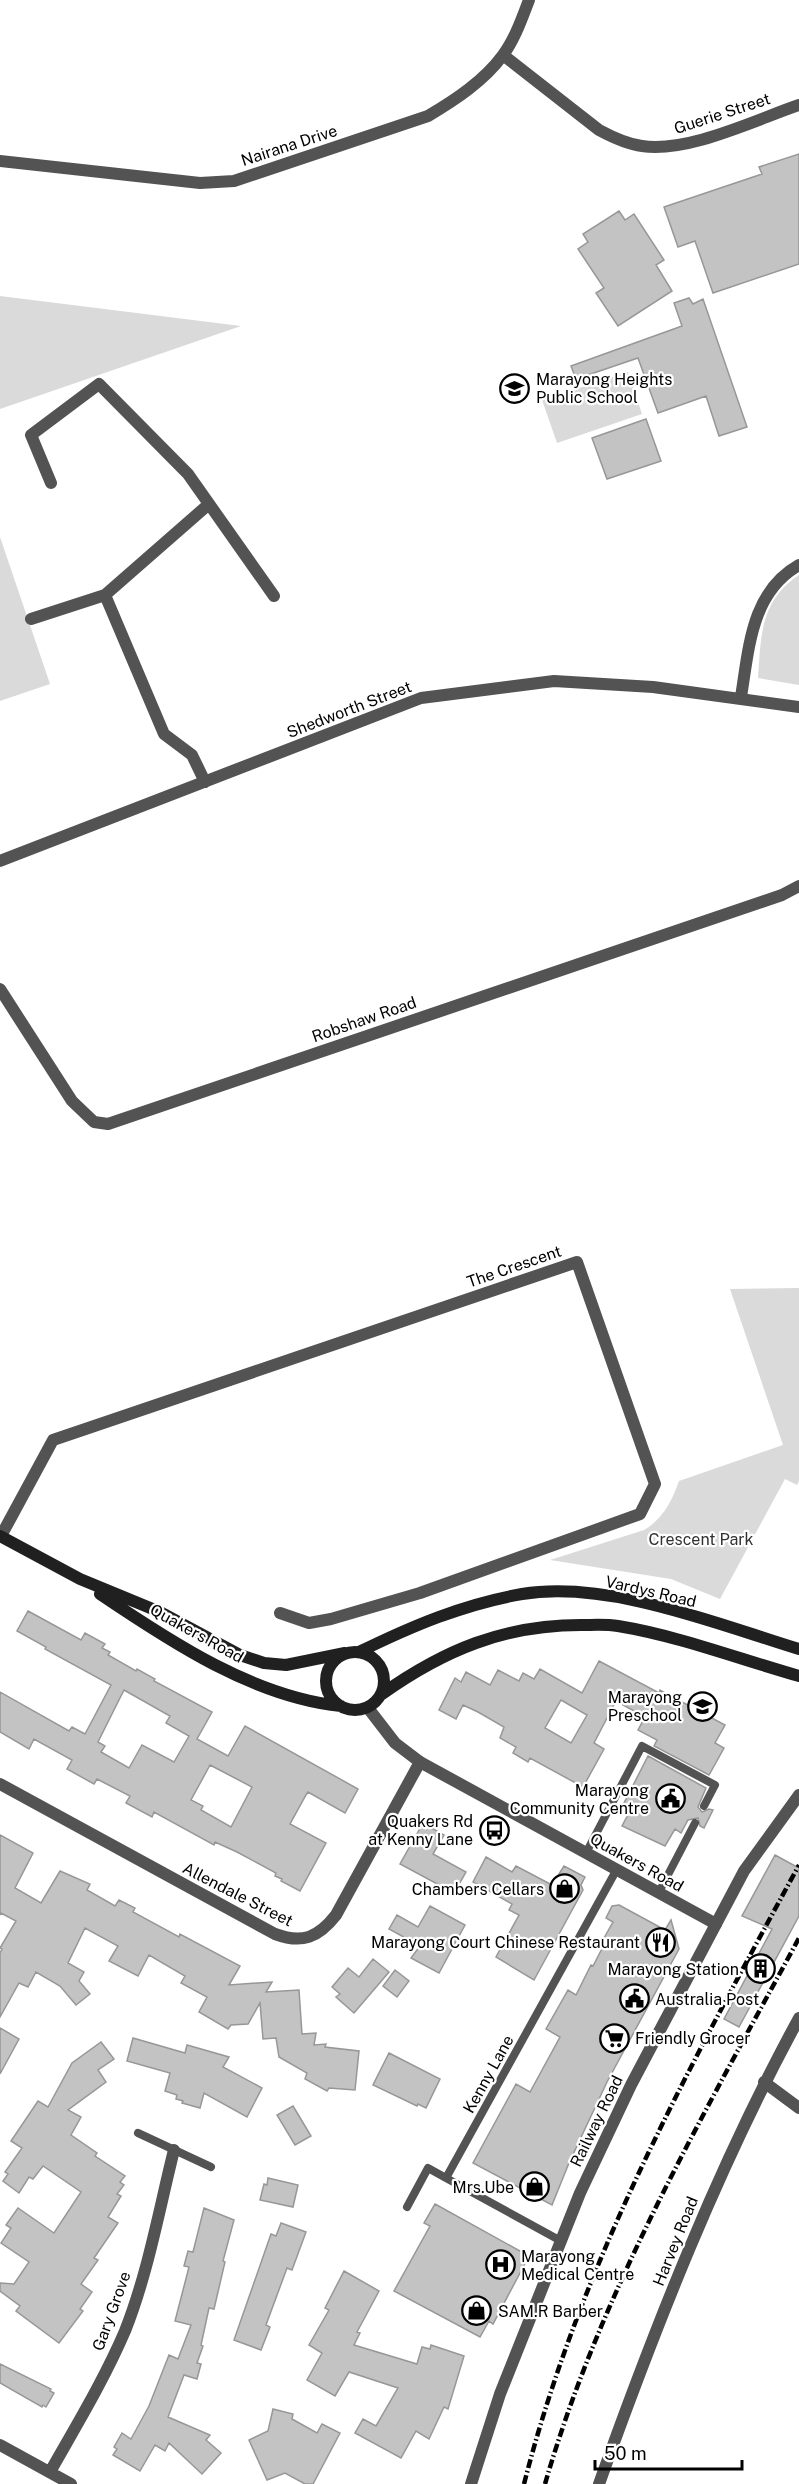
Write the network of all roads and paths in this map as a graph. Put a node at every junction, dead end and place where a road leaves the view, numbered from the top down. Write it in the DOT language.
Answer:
graph roads {
  1 [pos="529,0"];
  2 [pos="503,55"];
  3 [pos="799,105"];
  4 [pos="0,161"];
  5 [pos="51,483"];
  6 [pos="209,504"];
  7 [pos="799,565"];
  8 [pos="105,595"];
  9 [pos="274,596"];
  10 [pos="31,619"];
  11 [pos="741,698"];
  12 [pos="799,707"];
  13 [pos="205,782"];
  14 [pos="0,861"];
  15 [pos="799,886"];
  16 [pos="0,989"];
  17 [pos="1,1536"];
  18 [pos="80,1579"];
  19 [pos="280,1613"];
  20 [pos="799,1649"];
  21 [pos="359,1652"];
  22 [pos="345,1653"];
  23 [pos="799,1676"];
  24 [pos="382,1694"];
  25 [pos="341,1706"];
  26 [pos="368,1708"];
  27 [pos="420,1762"];
  28 [pos="0,1784"];
  29 [pos="799,1795"];
  30 [pos="704,1806"];
  31 [pos="695,1823"];
  32 [pos="586,1852"];
  33 [pos="616,1869"];
  34 [pos="659,1892"];
  35 [pos="716,1924"];
  36 [pos="799,2018"];
  37 [pos="764,2082"];
  38 [pos="799,2108"];
  39 [pos="138,2133"];
  40 [pos="174,2150"];
  41 [pos="211,2167"];
  42 [pos="446,2178"];
  43 [pos="407,2207"];
  44 [pos="561,2241"];
  45 [pos="0,2445"];
  46 [pos="50,2472"];
  47 [pos="71,2484"];
  48 [pos="471,2484"];
  49 [pos="599,2484"];
  1 -- 2 [label="street, Nairana Drive"];
  2 -- 3 [label="street, Guerie Street"];
  2 -- 4 [label="street, Nairana Drive"];
  5 -- 6 [label="street"];
  6 -- 8 [label="street"];
  6 -- 9 [label="street"];
  7 -- 11 [label="street"];
  8 -- 10 [label="street"];
  8 -- 13 [label="street"];
  11 -- 12 [label="street, Shedworth Street"];
  11 -- 13 [label="street, Shedworth Street"];
  13 -- 14 [label="street, Shedworth Street"];
  15 -- 16 [label="street, Robshaw Road"];
  17 -- 18 [label="main road, Quakers Road"];
  17 -- 19 [label="street, The Crescent"];
  18 -- 22 [label="main road, Quakers Road"];
  18 -- 25 [label="main road, Quakers Road"];
  20 -- 21 [label="main road, Vardys Road"];
  21 -- 22 [label="main road"];
  21 -- 24 [label="main road"];
  22 -- 25 [label="main road"];
  23 -- 24 [label="main road"];
  24 -- 26 [label="main road"];
  25 -- 26 [label="main road"];
  26 -- 27 [label="street, Quakers Road"];
  27 -- 28 [label="street, Allendale Street"];
  27 -- 32 [label="street, Quakers Road"];
  29 -- 35 [label="street, Railway Road"];
  30 -- 32 [label="lane"];
  31 -- 34 [label="lane"];
  32 -- 33 [label="street, Quakers Road"];
  33 -- 34 [label="street, Quakers Road"];
  33 -- 42 [label="lane, Kenny Lane"];
  34 -- 35 [label="street, Quakers Road"];
  35 -- 44 [label="street, Railway Road"];
  36 -- 37 [label="street, Harvey Road"];
  37 -- 38 [label="street"];
  37 -- 49 [label="street, Harvey Road"];
  39 -- 40 [label="lane"];
  40 -- 41 [label="lane"];
  40 -- 46 [label="street, Gary Grove"];
  42 -- 43 [label="lane"];
  42 -- 44 [label="lane"];
  44 -- 48 [label="street, Railway Road"];
  45 -- 46 [label="street"];
  46 -- 47 [label="street"];
}
